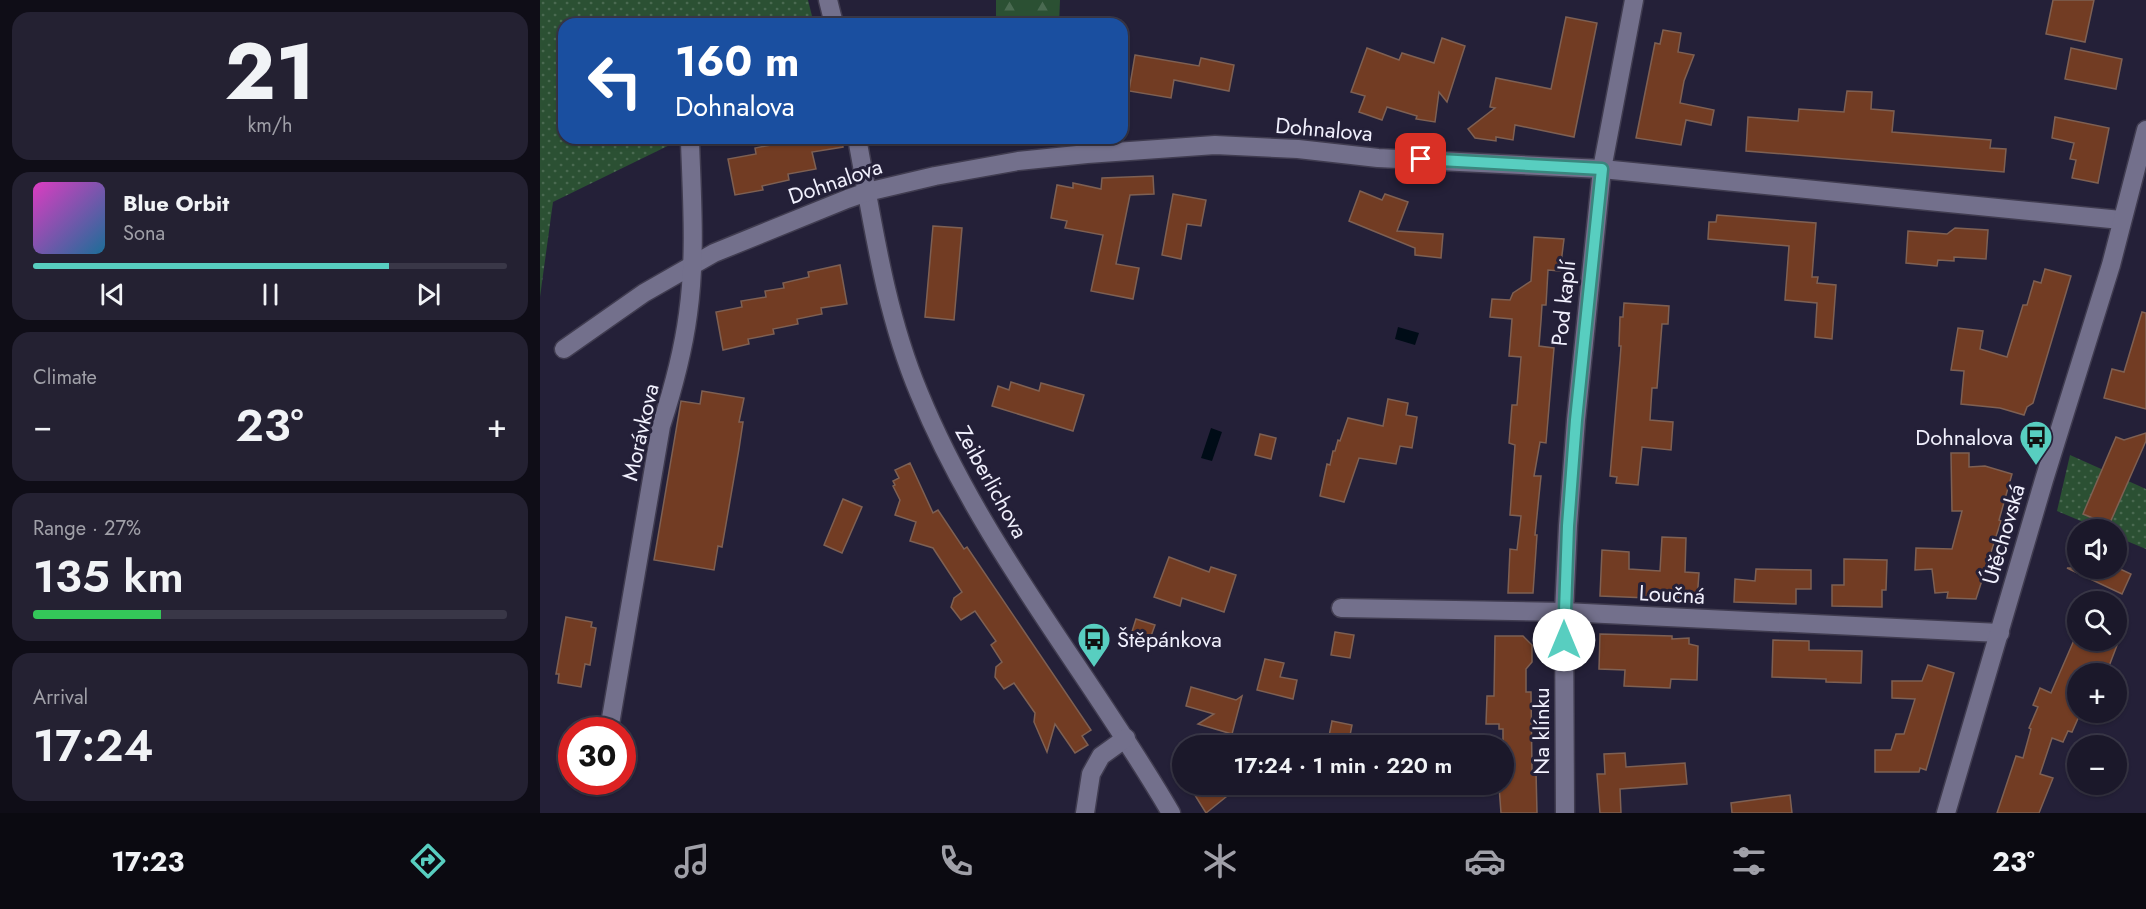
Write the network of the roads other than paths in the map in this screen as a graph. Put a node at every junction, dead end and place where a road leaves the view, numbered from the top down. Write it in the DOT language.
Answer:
graph roads {
  1 [pos="828,0"];
  2 [pos="1634,0"];
  3 [pos="832,18"];
  4 [pos="2146,130"];
  5 [pos="690,144"];
  6 [pos="858,144"];
  7 [pos="1602,169"];
  8 [pos="2138,187"];
  9 [pos="867,192"];
  10 [pos="2121,220"];
  11 [pos="692,265"];
  12 [pos="564,349"];
  13 [pos="1341,608"];
  14 [pos="1564,612"];
  15 [pos="2000,633"];
  16 [pos="611,717"];
  17 [pos="1126,738"];
  18 [pos="1085,813"];
  19 [pos="1171,813"];
  20 [pos="1565,813"];
  21 [pos="1946,813"];
  1 -- 3 [label="street"];
  2 -- 7 [label="street, Pod kaplí"];
  4 -- 8 [label="street, Útěchovská"];
  5 -- 11 [label="street, Morávkova"];
  6 -- 9 [label="street, Zeiberlichova"];
  7 -- 9 [label="street, Dohnalova"];
  7 -- 10 [label="street, Dohnalova"];
  7 -- 14 [label="street, Pod kaplí"];
  8 -- 10 [label="street, Útěchovská"];
  9 -- 11 [label="street, Dohnalova"];
  9 -- 17 [label="street, Zeiberlichova"];
  10 -- 15 [label="street, Útěchovská"];
  11 -- 12 [label="street, Dohnalova"];
  11 -- 16 [label="street, Morávkova"];
  13 -- 14 [label="street, Loučná"];
  14 -- 15 [label="street, Loučná"];
  14 -- 20 [label="street, Na klínku"];
  15 -- 21 [label="street, Útěchovská"];
  17 -- 18 [label="street"];
  17 -- 19 [label="street, Zeiberlichova"];
}
